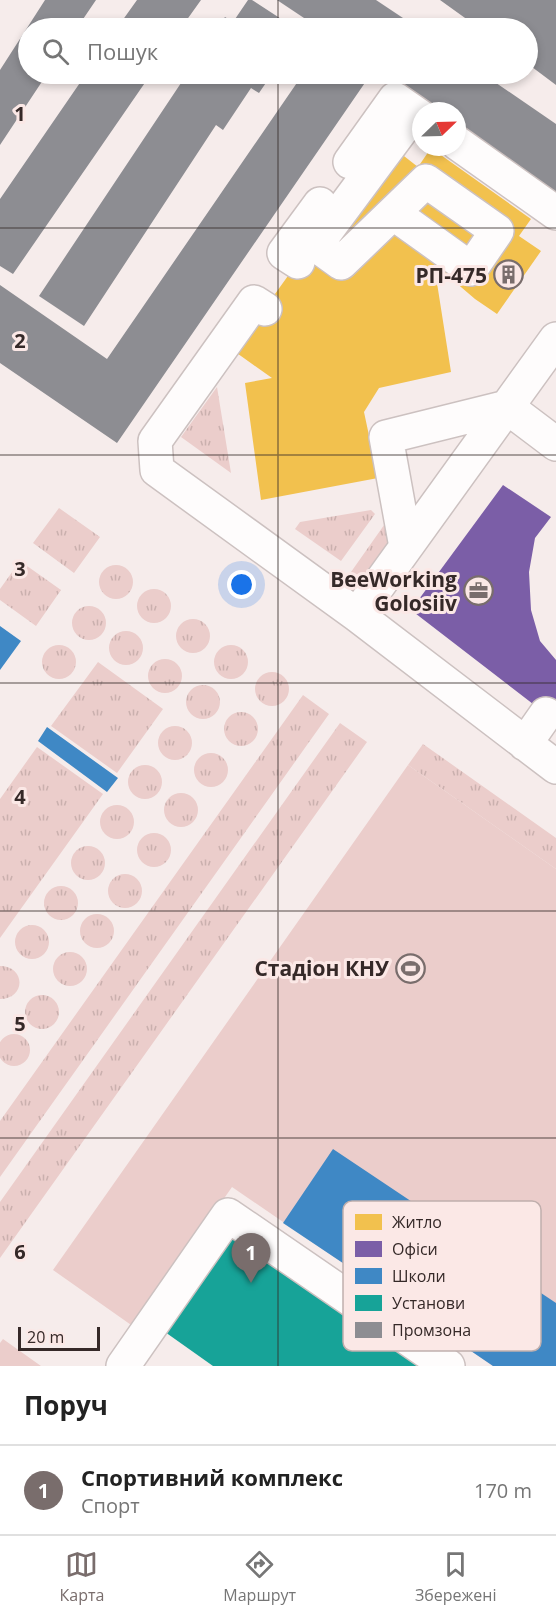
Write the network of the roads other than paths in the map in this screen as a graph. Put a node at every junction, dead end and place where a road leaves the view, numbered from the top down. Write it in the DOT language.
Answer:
graph roads {
  1 [pos="412,111"];
  2 [pos="412,123"];
  3 [pos="466,149"];
  4 [pos="393,213"];
  5 [pos="556,213"];
  6 [pos="298,262"];
  7 [pos="265,309"];
  8 [pos="556,339"];
  9 [pos="507,407"];
  10 [pos="556,444"];
  11 [pos="406,547"];
  12 [pos="357,615"];
  13 [pos="546,714"];
  14 [pos="525,744"];
  15 [pos="556,766"];
  16 [pos="343,1294"];
  17 [pos="426,1351"];
  18 [pos="123,1366"];
  19 [pos="448,1366"];
  1 -- 6 [label="lane"];
  2 -- 4 [label="lane"];
  3 -- 5 [label="lane"];
  7 -- 12 [label="lane"];
  8 -- 9 [label="lane"];
  9 -- 10 [label="lane"];
  9 -- 11 [label="lane"];
  9 -- 11 [label="lane"];
  11 -- 12 [label="lane"];
  12 -- 14 [label="lane"];
  13 -- 14 [label="lane"];
  14 -- 15 [label="lane"];
  16 -- 18 [label="lane"];
  17 -- 19 [label="lane"];
}
